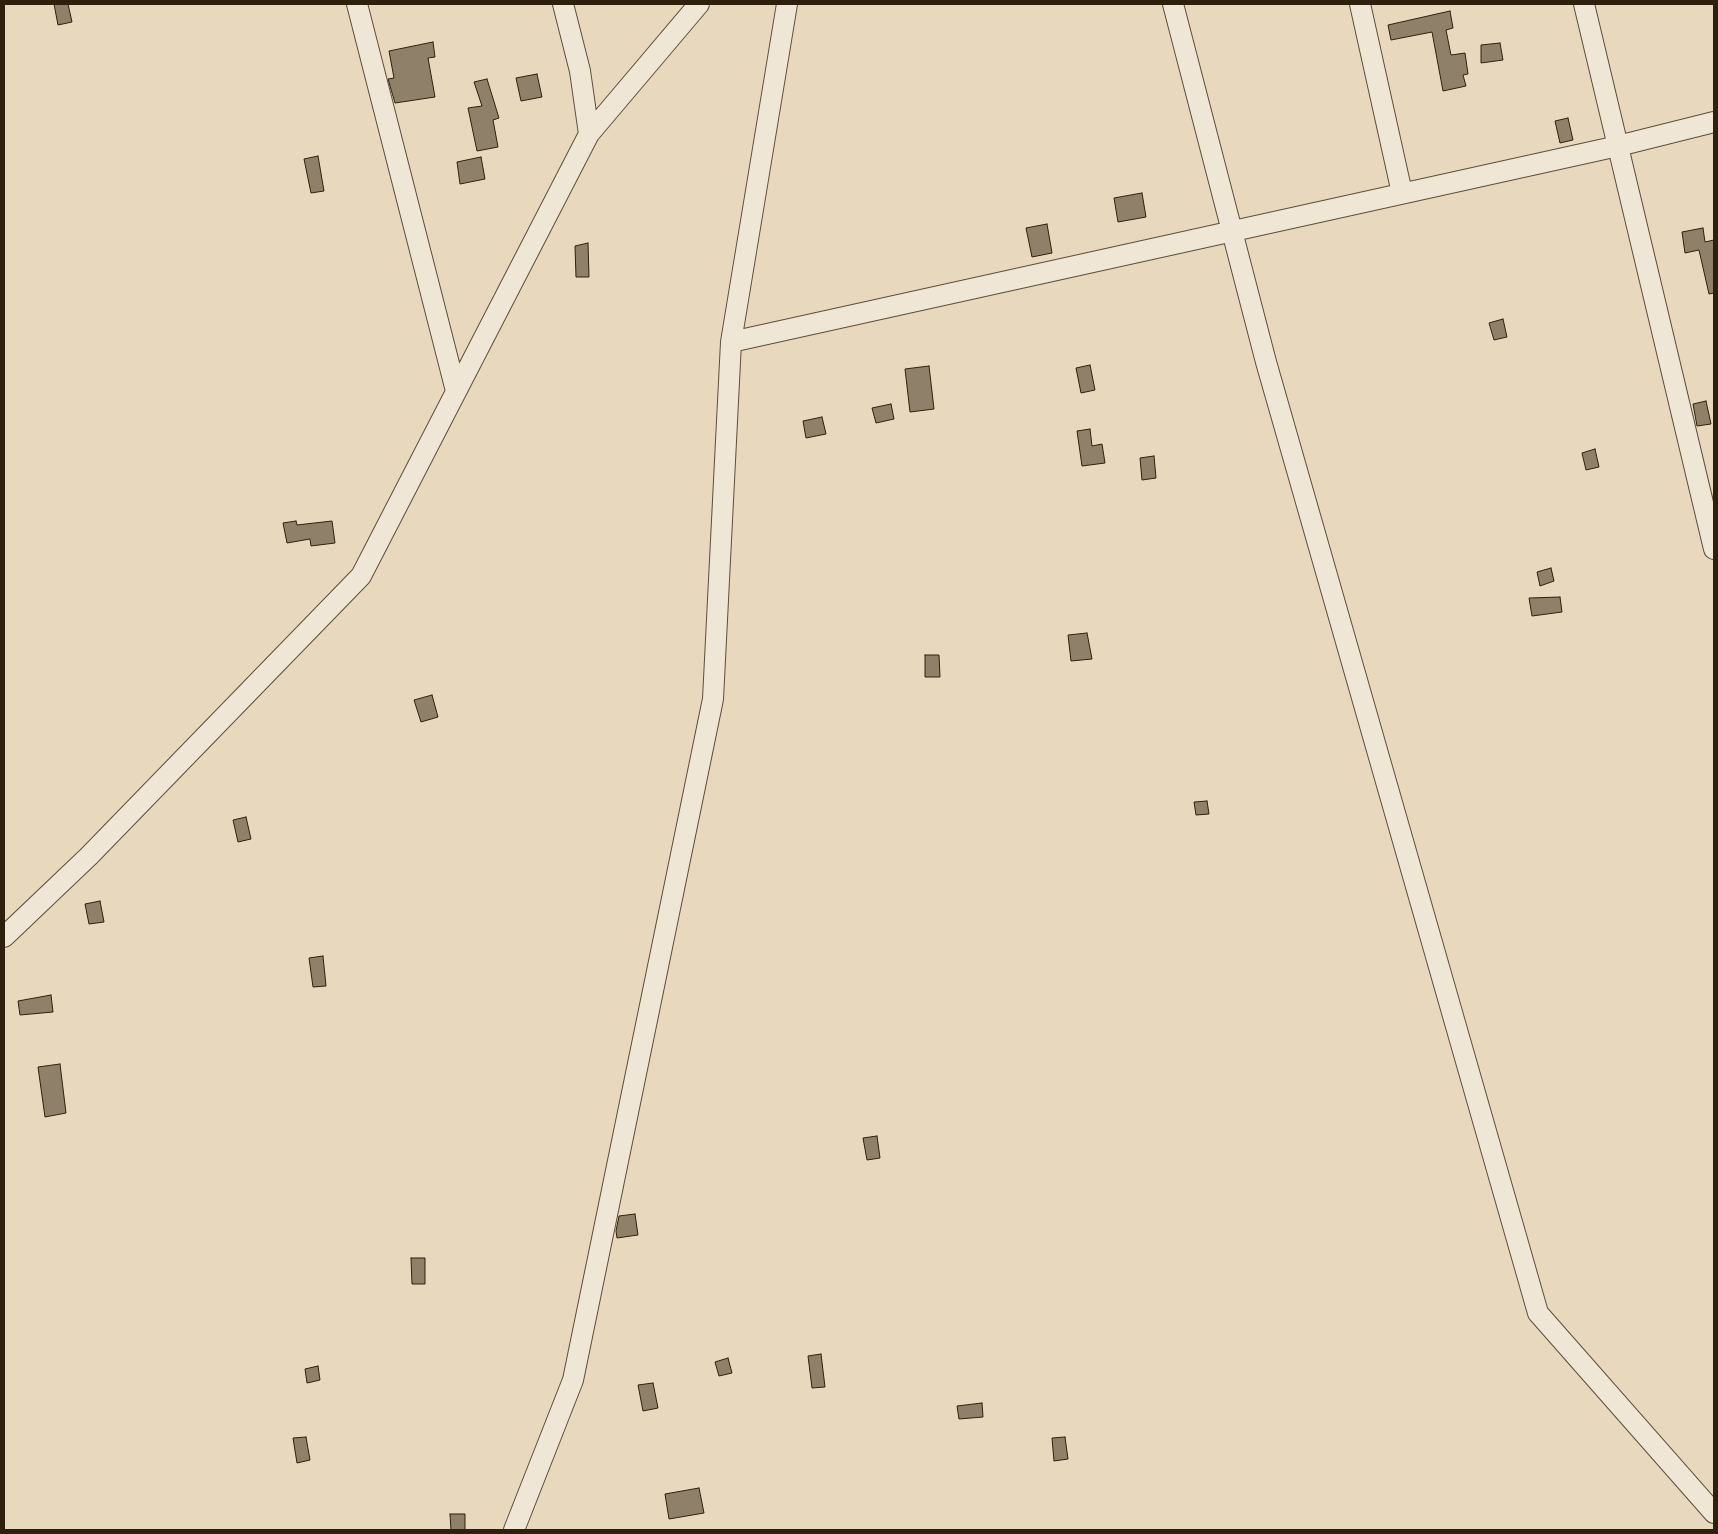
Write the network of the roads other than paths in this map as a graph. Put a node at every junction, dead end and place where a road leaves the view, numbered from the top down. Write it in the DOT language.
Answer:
graph roads {
  1 [pos="357,4"];
  2 [pos="563,4"];
  3 [pos="699,4"];
  4 [pos="787,4"];
  5 [pos="1173,4"];
  6 [pos="1360,4"];
  7 [pos="1584,4"];
  8 [pos="1714,122"];
  9 [pos="589,134"];
  10 [pos="1618,146"];
  11 [pos="1402,193"];
  12 [pos="1232,231"];
  13 [pos="731,342"];
  14 [pos="456,391"];
  15 [pos="1714,549"];
  16 [pos="4,937"];
  17 [pos="1714,1513"];
  18 [pos="514,1530"];
  1 -- 14 [label="street"];
  2 -- 9 [label="street"];
  3 -- 9 [label="street"];
  4 -- 13 [label="street"];
  5 -- 12 [label="street"];
  6 -- 11 [label="street"];
  7 -- 10 [label="street"];
  8 -- 10 [label="street"];
  9 -- 14 [label="street"];
  10 -- 11 [label="street"];
  10 -- 15 [label="street"];
  11 -- 12 [label="street"];
  12 -- 13 [label="street"];
  12 -- 17 [label="street"];
  13 -- 18 [label="street"];
  14 -- 16 [label="street"];
}
